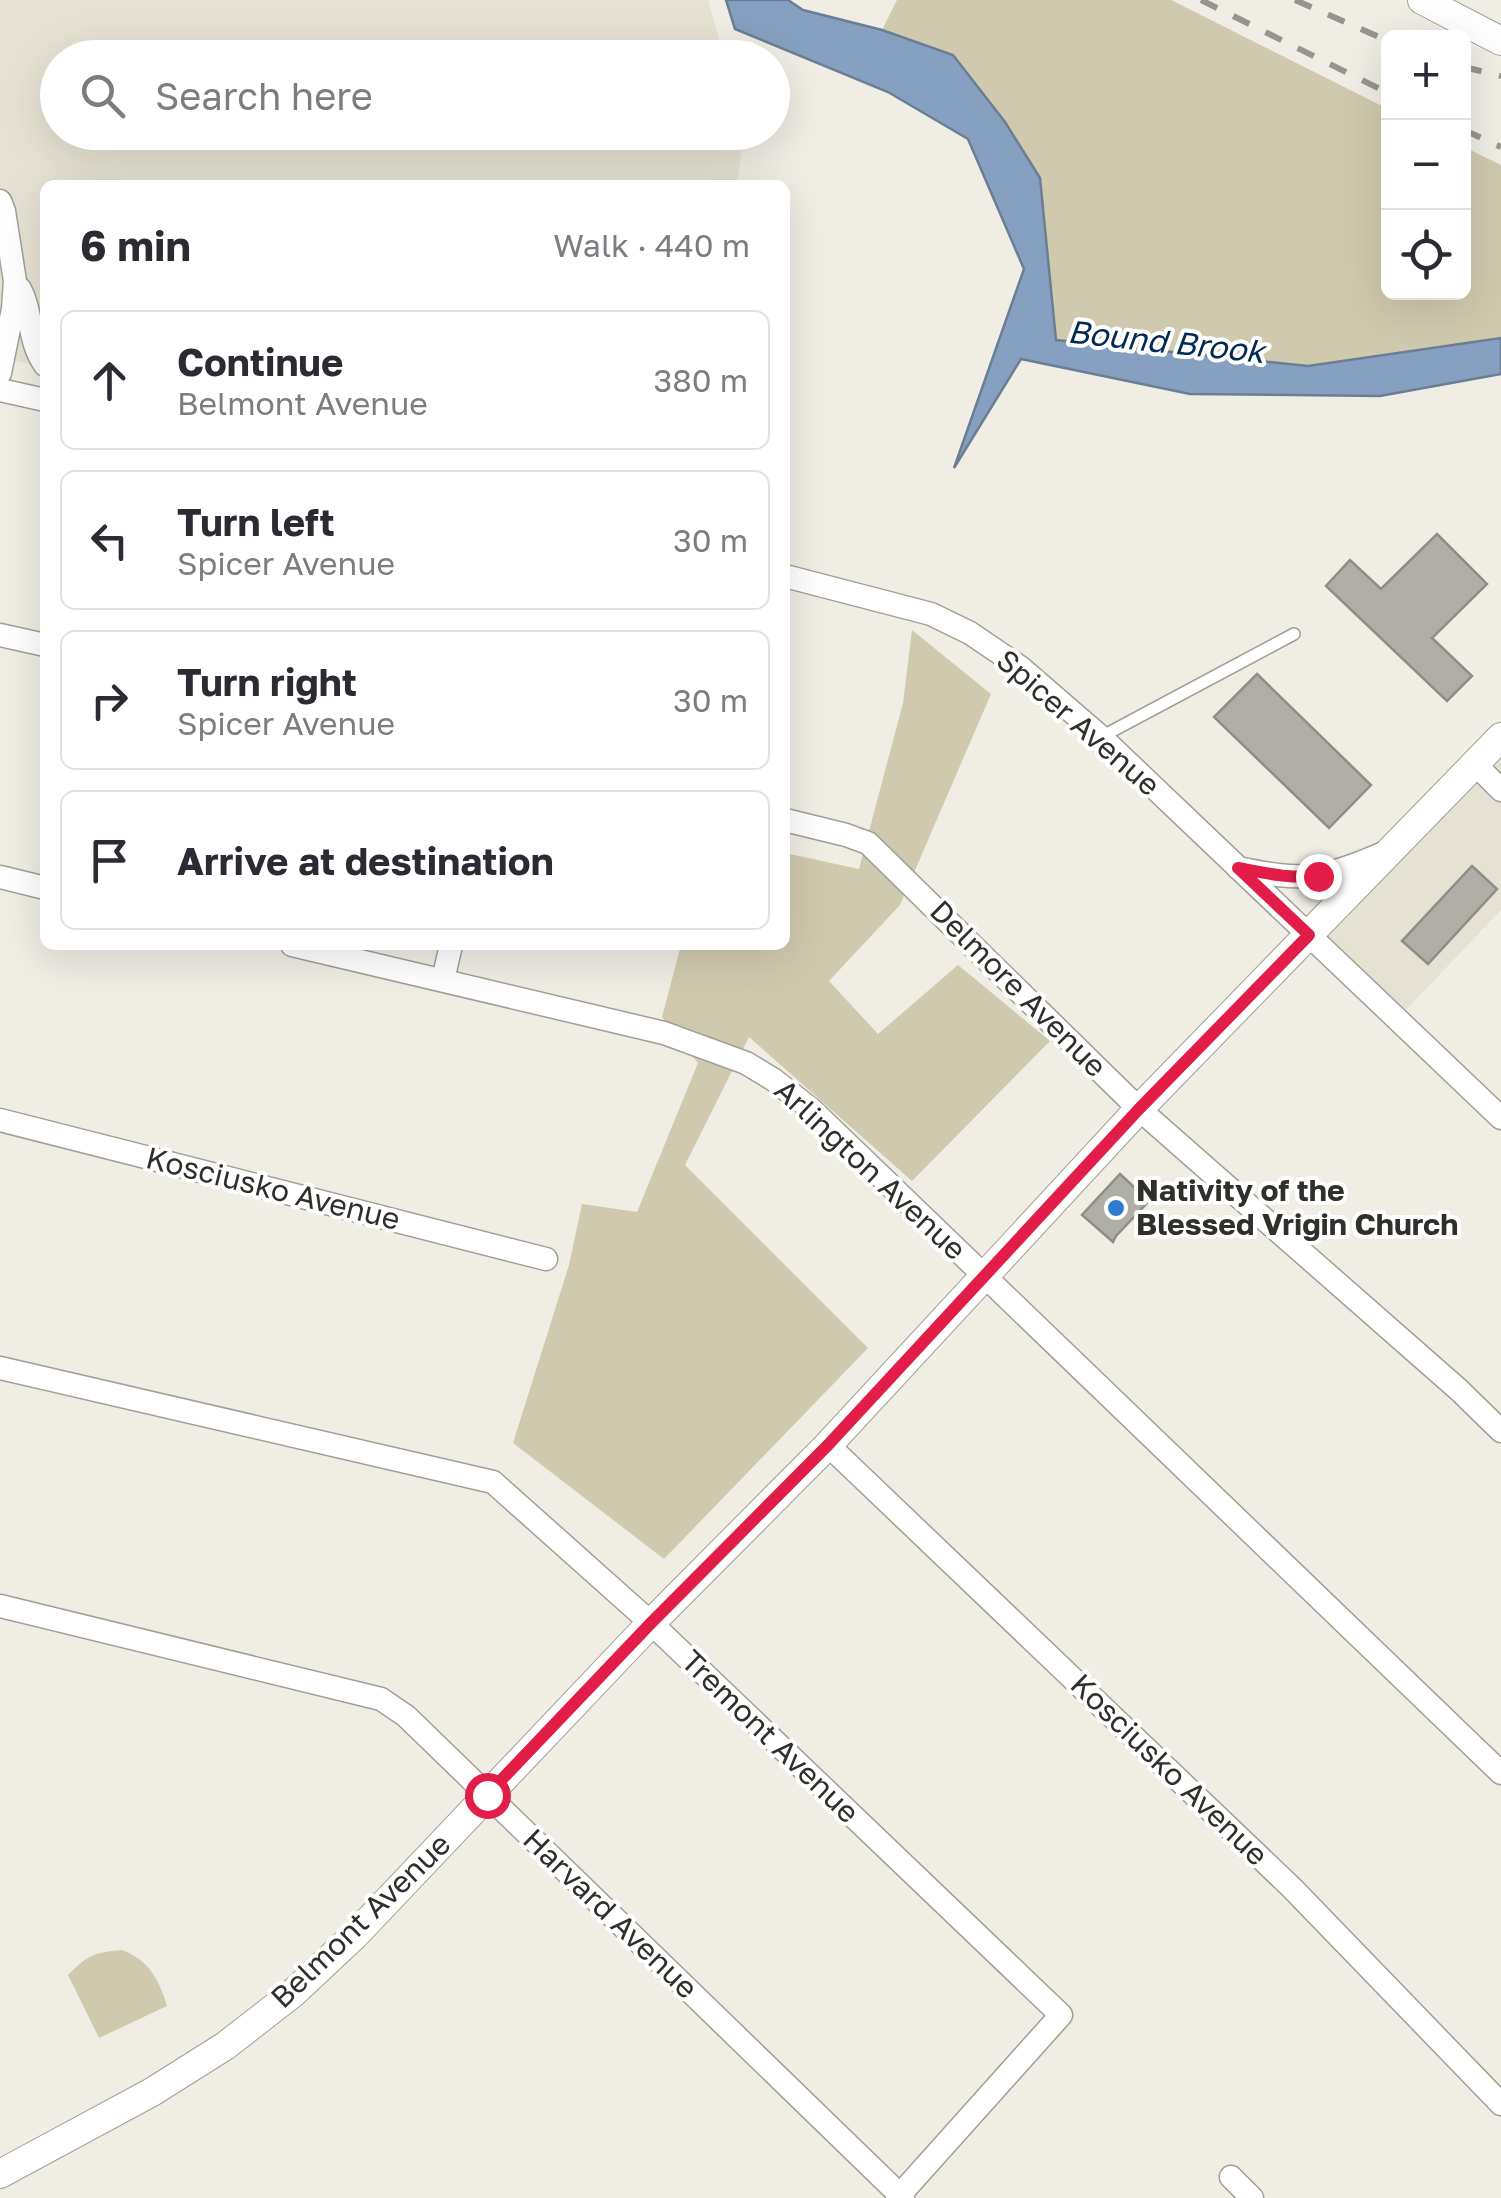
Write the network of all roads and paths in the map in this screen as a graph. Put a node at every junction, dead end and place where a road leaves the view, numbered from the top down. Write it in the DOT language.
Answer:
graph roads {
  1 [pos="1422,0"];
  2 [pos="1495,34"];
  3 [pos="0,202"];
  4 [pos="15,281"];
  5 [pos="40,355"];
  6 [pos="0,373"];
  7 [pos="0,390"];
  8 [pos="40,399"];
  9 [pos="790,577"];
  10 [pos="0,634"];
  11 [pos="1294,634"];
  12 [pos="40,644"];
  13 [pos="1101,737"];
  14 [pos="1501,737"];
  15 [pos="1475,764"];
  16 [pos="1501,790"];
  17 [pos="790,821"];
  18 [pos="1394,849"];
  19 [pos="1238,868"];
  20 [pos="0,877"];
  21 [pos="40,887"];
  22 [pos="1309,935"];
  23 [pos="314,950"];
  24 [pos="450,950"];
  25 [pos="444,980"];
  26 [pos="1139,1109"];
  27 [pos="1501,1118"];
  28 [pos="0,1120"];
  29 [pos="546,1259"];
  30 [pos="986,1278"];
  31 [pos="0,1368"];
  32 [pos="1501,1431"];
  33 [pos="828,1445"];
  34 [pos="0,1606"];
  35 [pos="651,1623"];
  36 [pos="1500,1772"];
  37 [pos="487,1795"];
  38 [pos="1501,2104"];
  39 [pos="0,2174"];
  40 [pos="1230,2177"];
  41 [pos="900,2197"];
  42 [pos="1252,2198"];
  1 -- 2 [label="street"];
  3 -- 4 [label="street"];
  4 -- 5 [label="street"];
  4 -- 6 [label="street"];
  7 -- 8 [label="street"];
  9 -- 13 [label="street, Spicer Avenue"];
  10 -- 12 [label="street"];
  11 -- 13 [label="lane"];
  13 -- 19 [label="street, Spicer Avenue"];
  14 -- 15 [label="street, Belmont Avenue"];
  15 -- 16 [label="street"];
  15 -- 18 [label="street, Belmont Avenue"];
  17 -- 26 [label="street, Delmore Avenue"];
  18 -- 19 [label="street"];
  18 -- 22 [label="street, Belmont Avenue"];
  19 -- 22 [label="street, Spicer Avenue"];
  20 -- 21 [label="street"];
  22 -- 26 [label="street, Belmont Avenue"];
  22 -- 27 [label="street, Spicer Avenue"];
  23 -- 25 [label="street, Arlington Avenue"];
  24 -- 25 [label="street"];
  25 -- 30 [label="street, Arlington Avenue"];
  26 -- 30 [label="street, Belmont Avenue"];
  26 -- 32 [label="street, Delmore Avenue"];
  28 -- 29 [label="street, Kosciusko Avenue"];
  30 -- 33 [label="street, Belmont Avenue"];
  30 -- 36 [label="street, Arlington Avenue"];
  31 -- 35 [label="street, Tremont Avenue"];
  33 -- 35 [label="street, Belmont Avenue"];
  33 -- 38 [label="street, Kosciusko Avenue"];
  34 -- 37 [label="street, Harvard Avenue"];
  35 -- 37 [label="street, Belmont Avenue"];
  35 -- 41 [label="street, Tremont Avenue"];
  37 -- 39 [label="street, Belmont Avenue"];
  37 -- 41 [label="street, Harvard Avenue"];
  40 -- 42 [label="street"];
}
